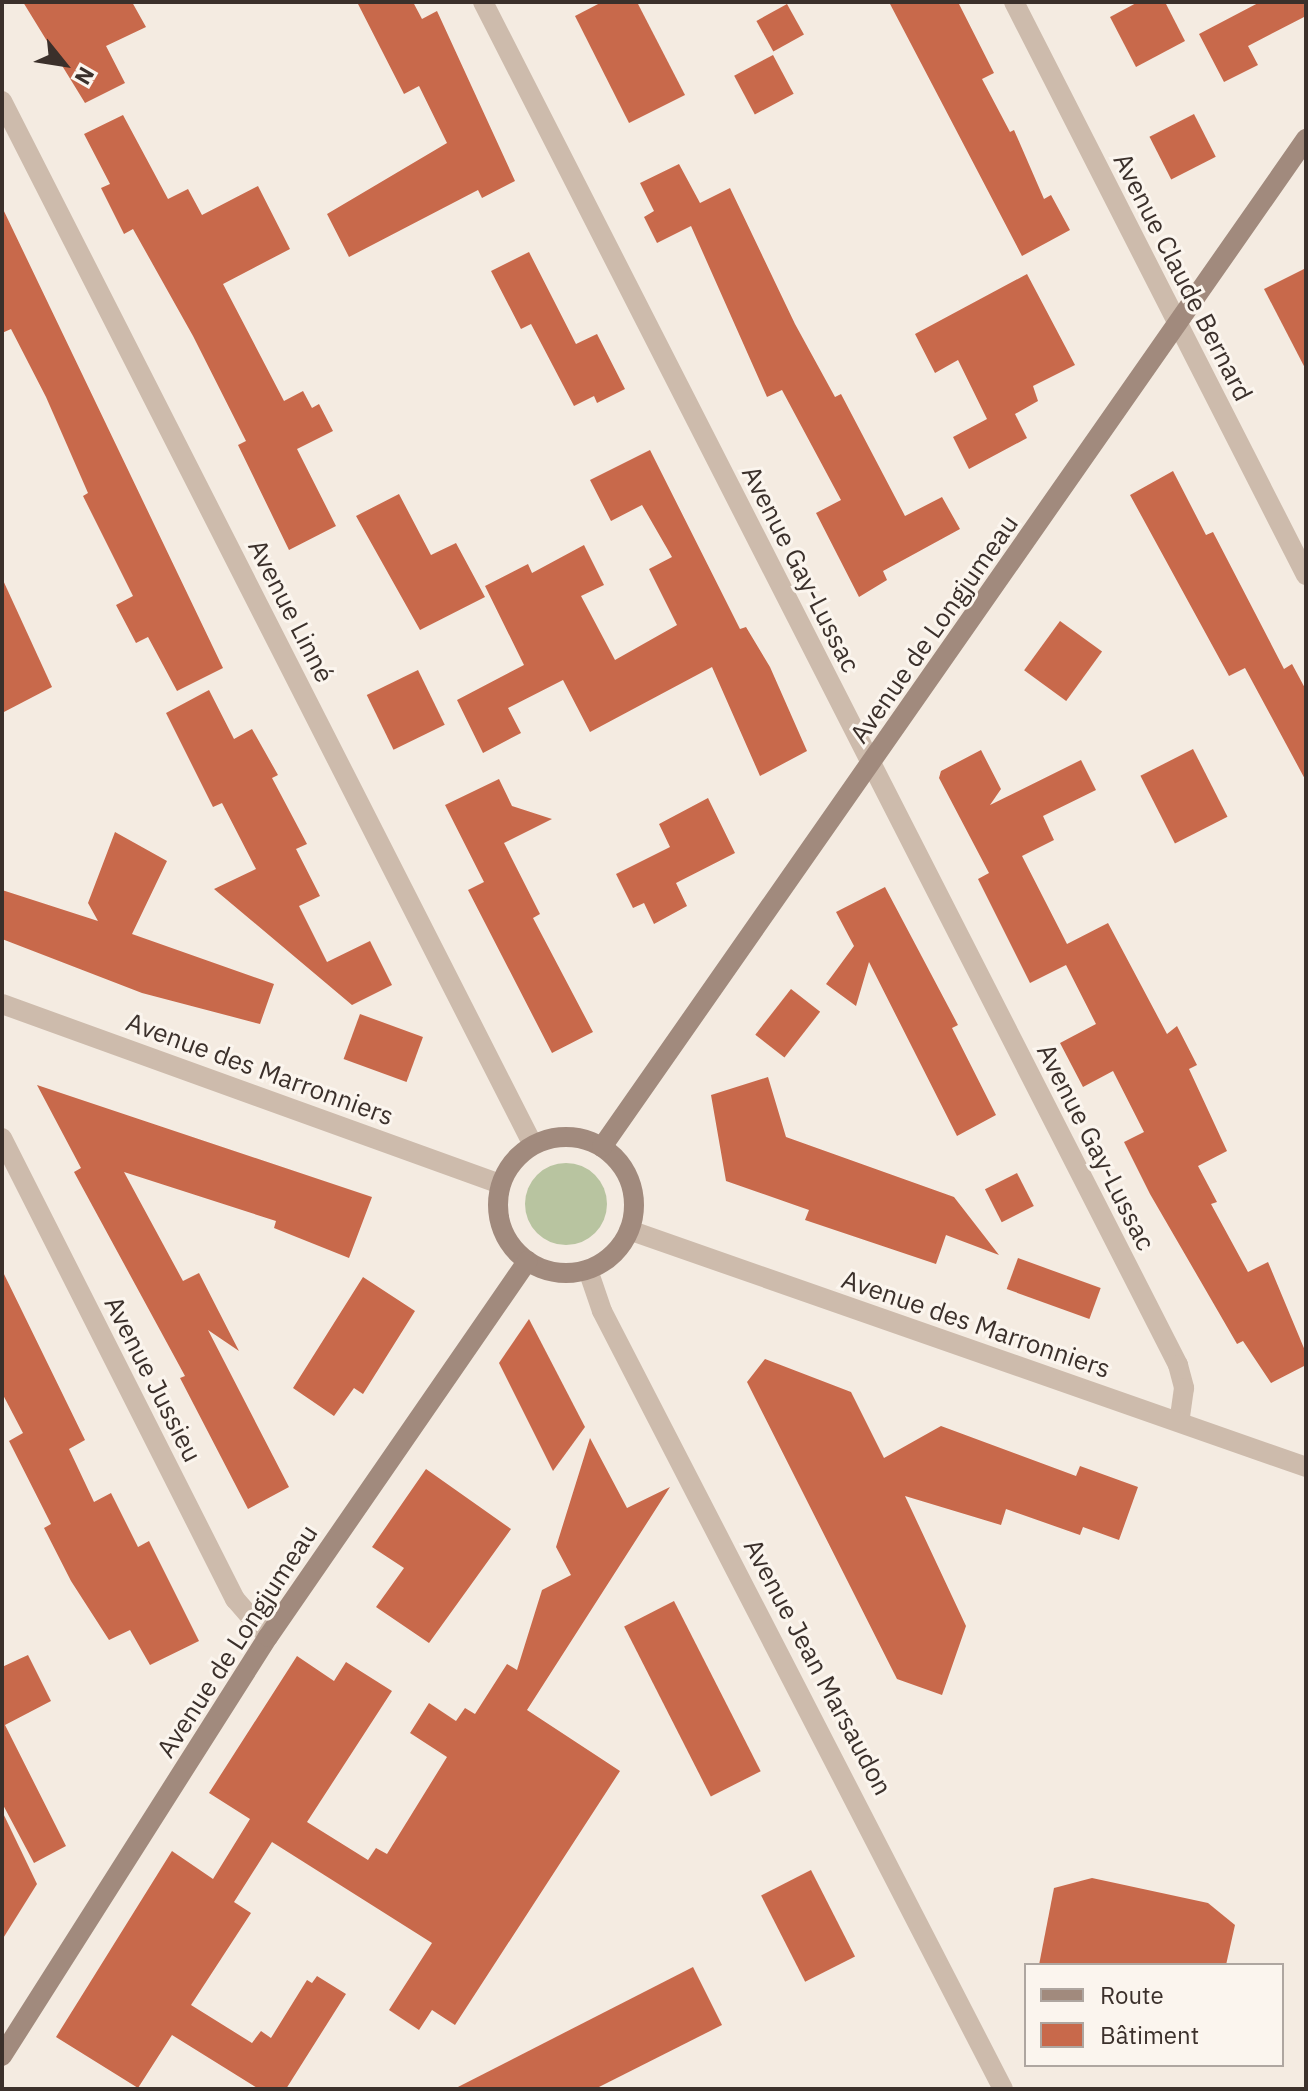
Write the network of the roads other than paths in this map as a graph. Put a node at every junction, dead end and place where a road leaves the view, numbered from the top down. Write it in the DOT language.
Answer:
graph roads {
  1 [pos="483,2"];
  2 [pos="1014,2"];
  3 [pos="2,101"];
  4 [pos="1306,139"];
  5 [pos="1179,325"];
  6 [pos="1306,575"];
  7 [pos="871,763"];
  8 [pos="2,1004"];
  9 [pos="2,1138"];
  10 [pos="533,1145"];
  11 [pos="602,1147"];
  12 [pos="500,1184"];
  13 [pos="629,1230"];
  14 [pos="527,1261"];
  15 [pos="588,1270"];
  16 [pos="1179,1422"];
  17 [pos="1306,1467"];
  18 [pos="268,1637"];
  19 [pos="2,2056"];
  20 [pos="1003,2089"];
  1 -- 7 [label="street, Avenue Gay-Lussac"];
  2 -- 5 [label="street, Avenue Claude Bernard"];
  3 -- 10 [label="street, Avenue Linné"];
  4 -- 5 [label="street, Avenue de Longjumeau"];
  5 -- 6 [label="street, Avenue Claude Bernard"];
  5 -- 7 [label="street, Avenue de Longjumeau"];
  7 -- 11 [label="street, Avenue de Longjumeau"];
  7 -- 16 [label="street, Avenue Gay-Lussac"];
  8 -- 12 [label="street, Avenue des Marronniers"];
  9 -- 18 [label="street, Avenue Jussieu"];
  10 -- 11 [label="street"];
  10 -- 12 [label="street"];
  11 -- 13 [label="street"];
  12 -- 14 [label="street"];
  13 -- 15 [label="street"];
  13 -- 16 [label="street, Avenue des Marronniers"];
  14 -- 15 [label="street"];
  14 -- 18 [label="street, Avenue de Longjumeau"];
  15 -- 20 [label="street, Avenue Jean Marsaudon"];
  16 -- 17 [label="street, Avenue des Marronniers"];
  18 -- 19 [label="street, Avenue de Longjumeau"];
}
